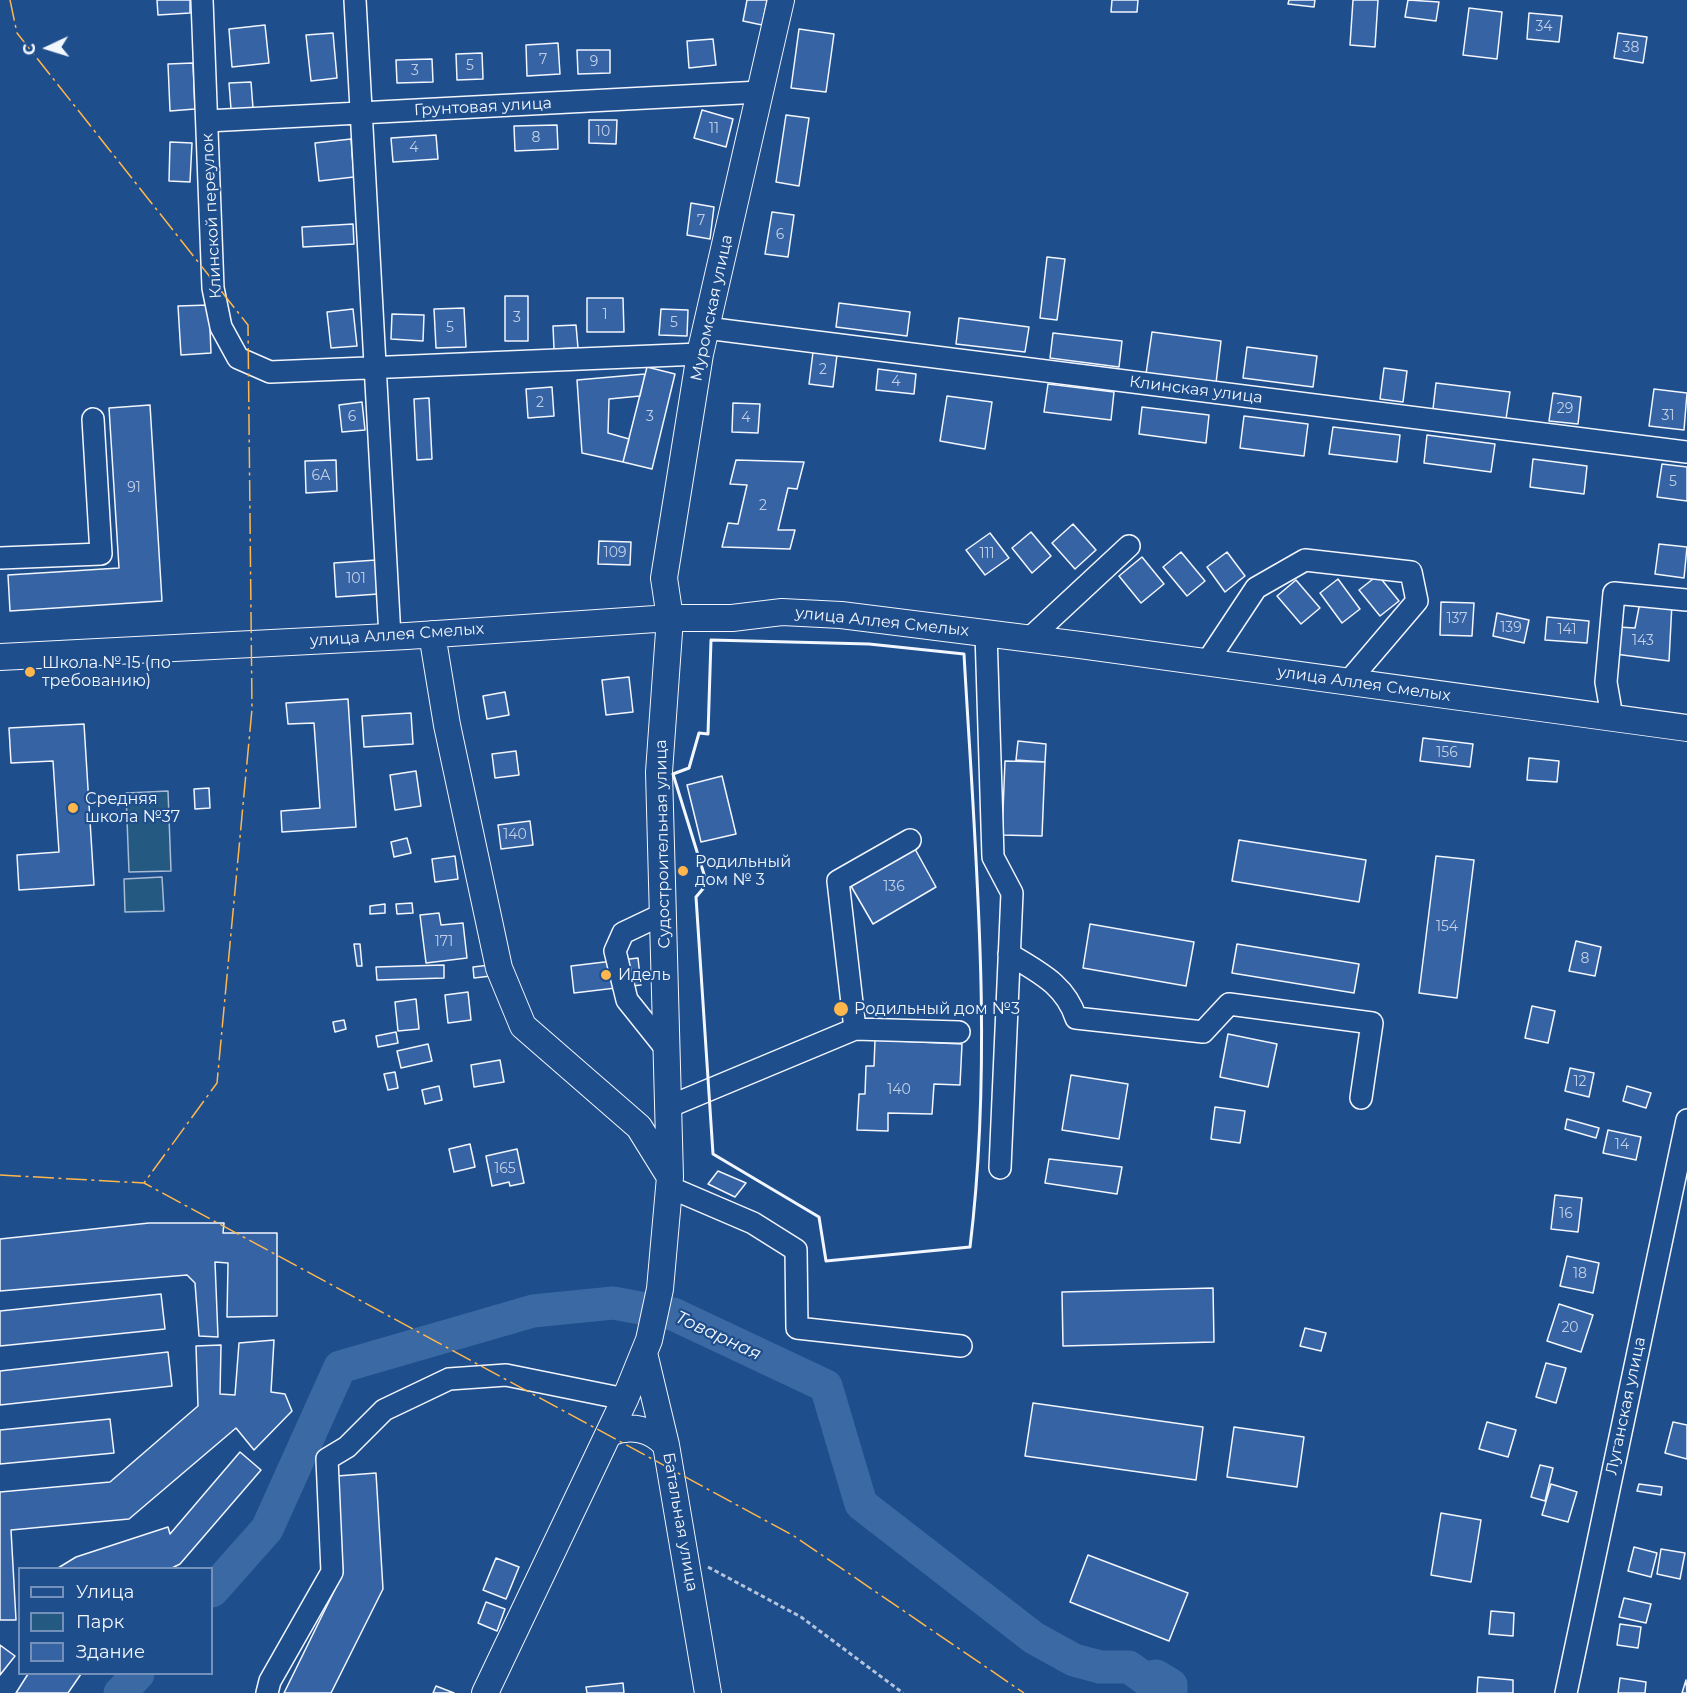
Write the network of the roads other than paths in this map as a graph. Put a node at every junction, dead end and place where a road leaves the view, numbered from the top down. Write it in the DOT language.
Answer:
graph roads {
  1 [pos="202,0"];
  2 [pos="355,0"];
  3 [pos="781,0"];
  4 [pos="760,92"];
  5 [pos="362,114"];
  6 [pos="207,122"];
  7 [pos="706,328"];
  8 [pos="700,354"];
  9 [pos="376,367"];
  10 [pos="93,419"];
  11 [pos="1687,452"];
  12 [pos="1129,546"];
  13 [pos="0,558"];
  14 [pos="1687,600"];
  15 [pos="670,618"];
  16 [pos="986,633"];
  17 [pos="432,634"];
  18 [pos="390,637"];
  19 [pos="1030,638"];
  20 [pos="0,657"];
  21 [pos="1208,662"];
  22 [pos="1348,682"];
  23 [pos="1608,717"];
  24 [pos="1687,728"];
  25 [pos="910,840"];
  26 [pos="663,914"];
  27 [pos="1009,954"];
  28 [pos="855,1029"];
  29 [pos="959,1032"];
  30 [pos="667,1050"];
  31 [pos="1361,1098"];
  32 [pos="669,1107"];
  33 [pos="1687,1120"];
  34 [pos="639,1127"];
  35 [pos="1000,1168"];
  36 [pos="670,1182"];
  37 [pos="646,1346"];
  38 [pos="961,1346"];
  39 [pos="625,1399"];
  40 [pos="610,1433"];
  41 [pos="666,1445"];
  42 [pos="267,1693"];
  43 [pos="485,1693"];
  44 [pos="708,1693"];
  45 [pos="1566,1693"];
  1 -- 6 [label="street, Клинской переулок"];
  2 -- 5 [label="street"];
  3 -- 4 [label="main road, Муромская улица"];
  4 -- 5 [label="street, Грунтовая улица"];
  4 -- 7 [label="main road, Муромская улица"];
  5 -- 6 [label="street, Грунтовая улица"];
  5 -- 9 [label="street"];
  6 -- 9 [label="street, Клинской переулок"];
  7 -- 8 [label="main road, Муромская улица"];
  7 -- 11 [label="street, Клинская улица"];
  8 -- 9 [label="street, Клинской переулок"];
  8 -- 15 [label="main road, Муромская улица"];
  9 -- 18 [label="street"];
  10 -- 13 [label="street"];
  12 -- 19 [label="street"];
  14 -- 23 [label="street"];
  15 -- 16 [label="main road, улица Аллея Смелых"];
  15 -- 17 [label="main road, улица Аллея Смелых"];
  15 -- 26 [label="main road, Судостроительная улица"];
  16 -- 19 [label="main road, улица Аллея Смелых"];
  16 -- 27 [label="street"];
  17 -- 18 [label="main road, улица Аллея Смелых"];
  17 -- 34 [label="main road"];
  18 -- 20 [label="main road, улица Аллея Смелых"];
  19 -- 21 [label="main road, улица Аллея Смелых"];
  21 -- 22 [label="main road, улица Аллея Смелых"];
  21 -- 22 [label="street"];
  22 -- 23 [label="main road, улица Аллея Смелых"];
  23 -- 24 [label="main road, улица Аллея Смелых"];
  25 -- 28 [label="street"];
  26 -- 30 [label="main road, Судостроительная улица"];
  26 -- 30 [label="street"];
  27 -- 31 [label="street"];
  27 -- 35 [label="street"];
  28 -- 29 [label="street"];
  28 -- 32 [label="street"];
  30 -- 32 [label="main road, Судостроительная улица"];
  32 -- 34 [label="main road"];
  32 -- 36 [label="main road, Судостроительная улица"];
  33 -- 45 [label="street, Луганская улица"];
  34 -- 36 [label="main road"];
  36 -- 37 [label="main road, Судостроительная улица"];
  36 -- 38 [label="street"];
  37 -- 39 [label="main road, Судостроительная улица"];
  37 -- 41 [label="main road, Батальная улица"];
  39 -- 40 [label="main road, Судостроительная улица"];
  39 -- 42 [label="street"];
  40 -- 41 [label="main road"];
  40 -- 43 [label="main road, Судостроительная улица"];
  41 -- 44 [label="main road, Батальная улица"];
}
